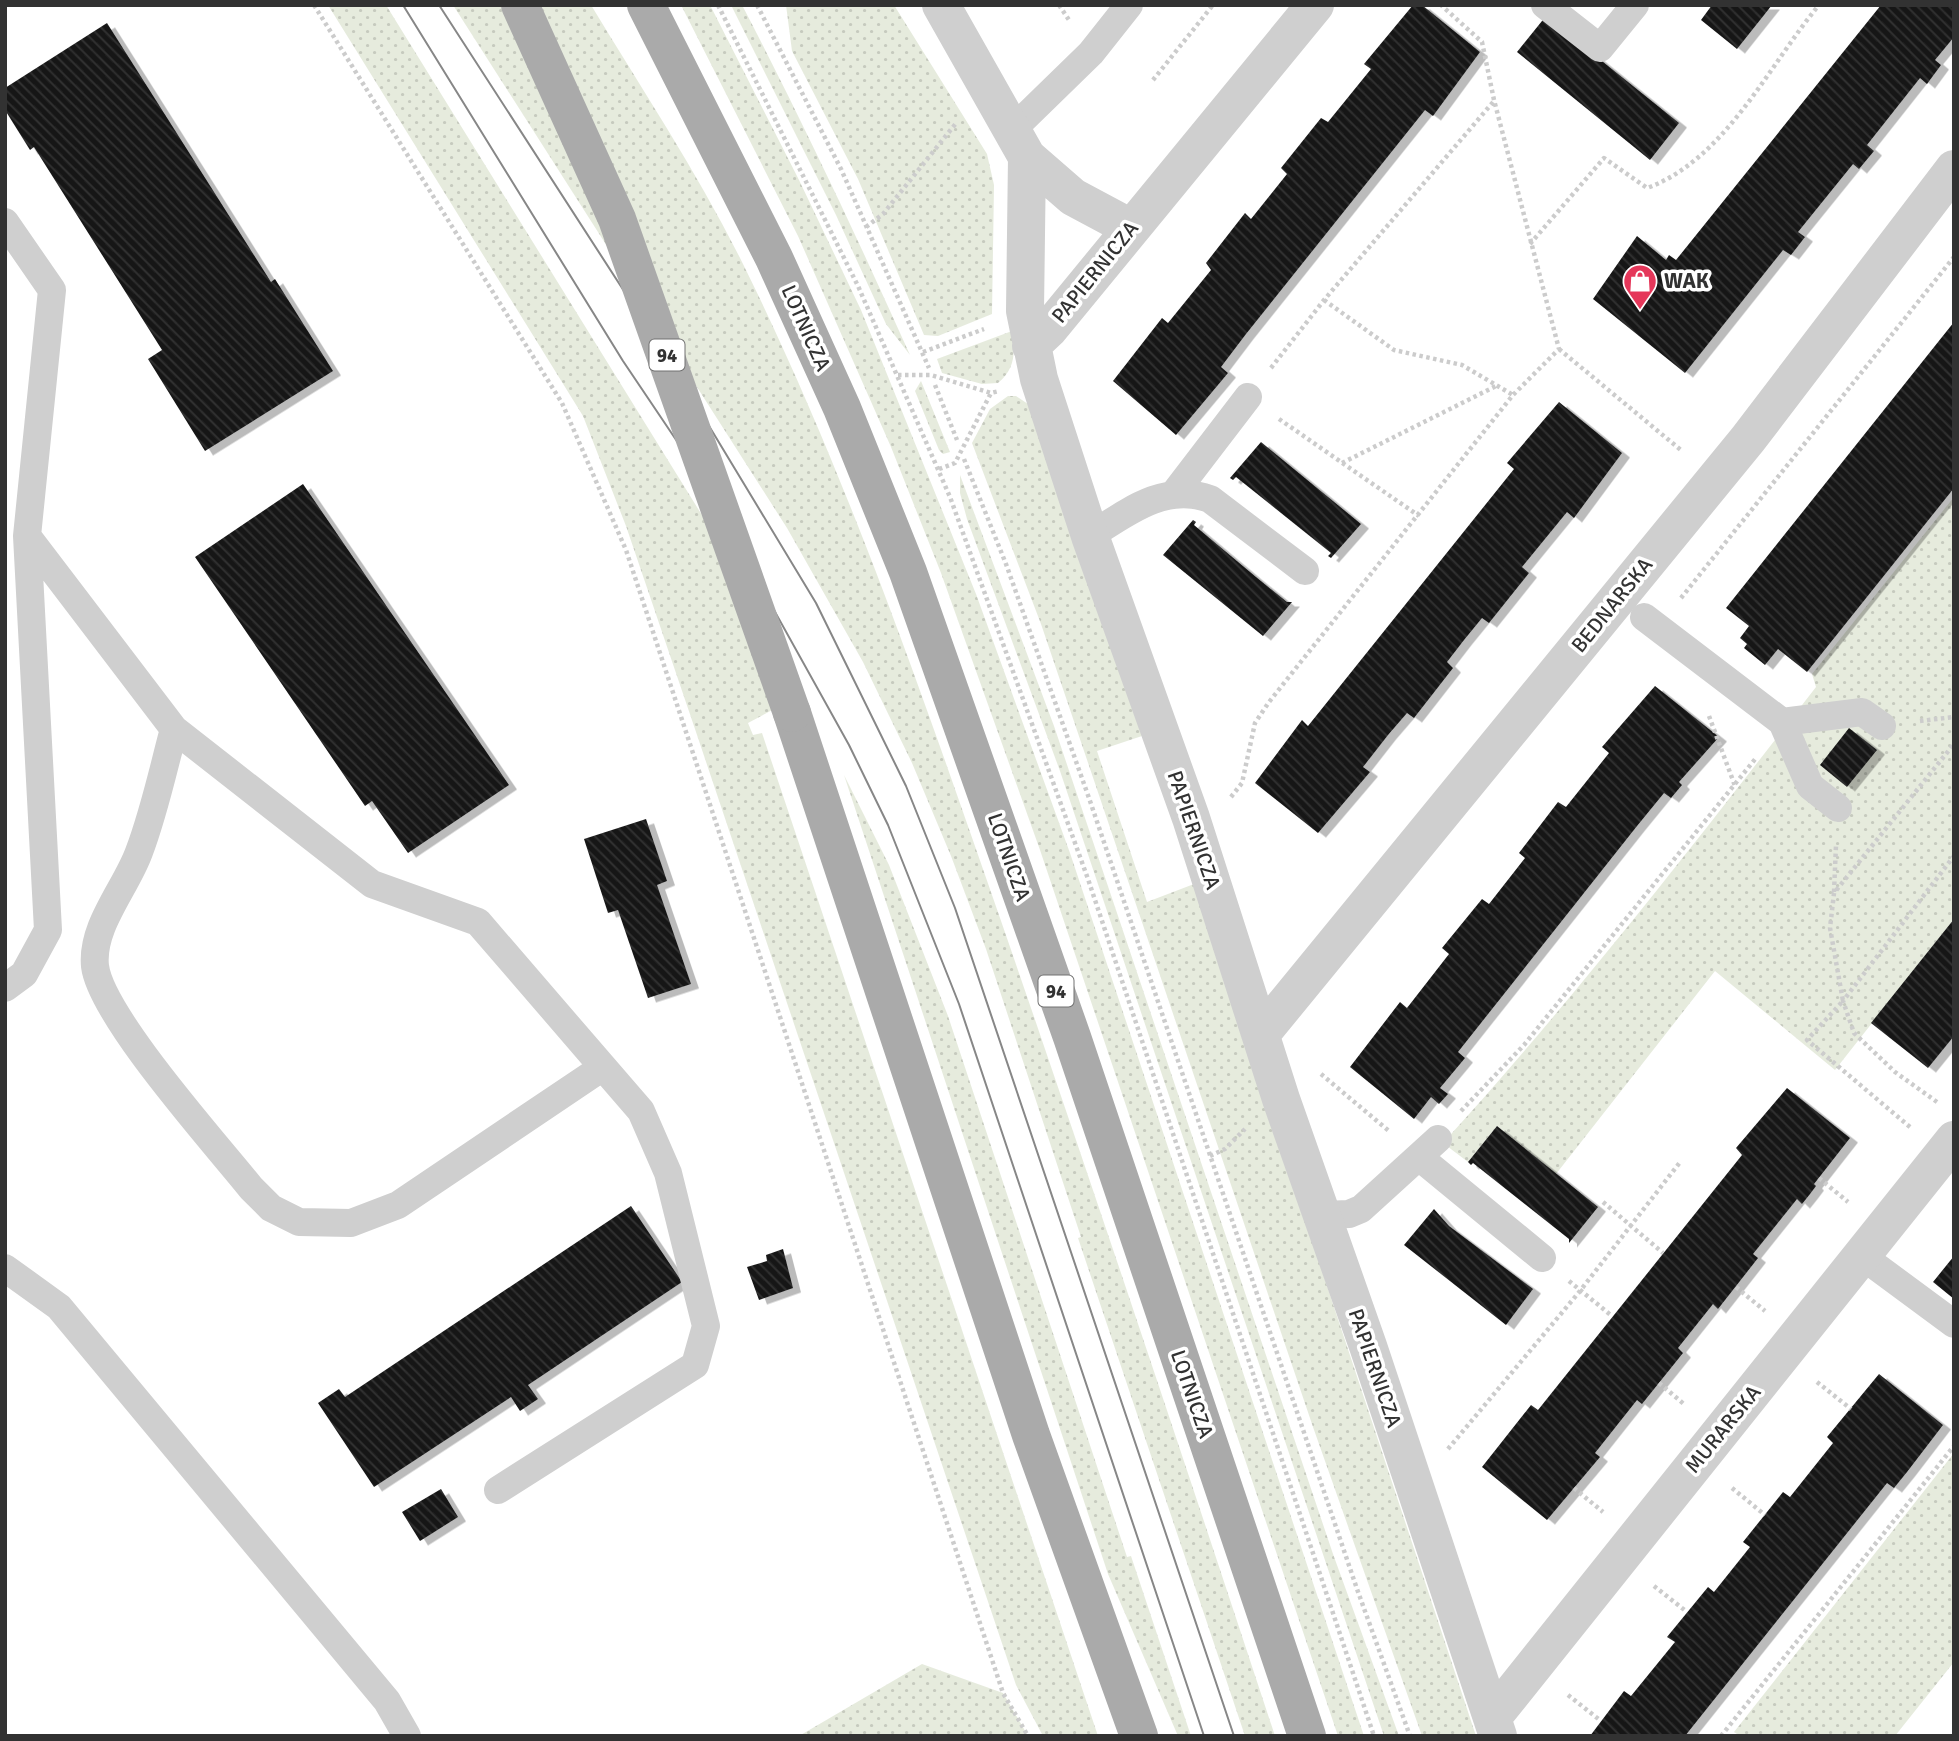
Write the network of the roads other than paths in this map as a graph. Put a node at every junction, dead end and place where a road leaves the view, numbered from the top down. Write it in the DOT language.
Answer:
graph roads {
  1 [pos="520,5"];
  2 [pos="646,5"];
  3 [pos="941,5"];
  4 [pos="1129,5"];
  5 [pos="1315,5"];
  6 [pos="1545,5"];
  7 [pos="1635,5"];
  8 [pos="1019,143"];
  9 [pos="1954,169"];
  10 [pos="5,222"];
  11 [pos="1131,228"];
  12 [pos="1035,363"];
  13 [pos="1248,397"];
  14 [pos="1173,495"];
  15 [pos="27,536"];
  16 [pos="1090,536"];
  17 [pos="1305,571"];
  18 [pos="1644,617"];
  19 [pos="1782,722"];
  20 [pos="1882,726"];
  21 [pos="174,729"];
  22 [pos="1838,808"];
  23 [pos="5,988"];
  24 [pos="1261,1034"];
  25 [pos="603,1067"];
  26 [pos="1948,1124"];
  27 [pos="1323,1215"];
  28 [pos="1862,1256"];
  29 [pos="1542,1258"];
  30 [pos="5,1268"];
  31 [pos="1954,1324"];
  32 [pos="498,1490"];
  33 [pos="1495,1727"];
  34 [pos="407,1736"];
  35 [pos="1139,1736"];
  36 [pos="1307,1736"];
  1 -- 35 [label="main road, 94, bridge"];
  2 -- 36 [label="main road, LOTNICZA / 94"];
  3 -- 8 [label="street"];
  4 -- 8 [label="lane"];
  5 -- 11 [label="street, PAPIERNICZA"];
  6 -- 7 [label="lane"];
  8 -- 11 [label="street"];
  8 -- 12 [label="street"];
  9 -- 24 [label="street, BEDNARSKA"];
  10 -- 15 [label="lane"];
  11 -- 12 [label="street, PAPIERNICZA"];
  12 -- 16 [label="street, PAPIERNICZA"];
  13 -- 14 [label="lane"];
  14 -- 16 [label="lane"];
  14 -- 17 [label="lane"];
  15 -- 21 [label="lane"];
  15 -- 23 [label="lane"];
  16 -- 24 [label="street, PAPIERNICZA"];
  18 -- 19 [label="lane"];
  19 -- 20 [label="lane"];
  19 -- 22 [label="lane"];
  21 -- 25 [label="lane"];
  21 -- 25 [label="lane"];
  24 -- 27 [label="street, PAPIERNICZA"];
  25 -- 32 [label="lane"];
  26 -- 28 [label="street, MURARSKA"];
  27 -- 29 [label="lane"];
  27 -- 33 [label="street, PAPIERNICZA"];
  28 -- 31 [label="lane"];
  28 -- 33 [label="street, MURARSKA"];
  30 -- 34 [label="lane"];
}
